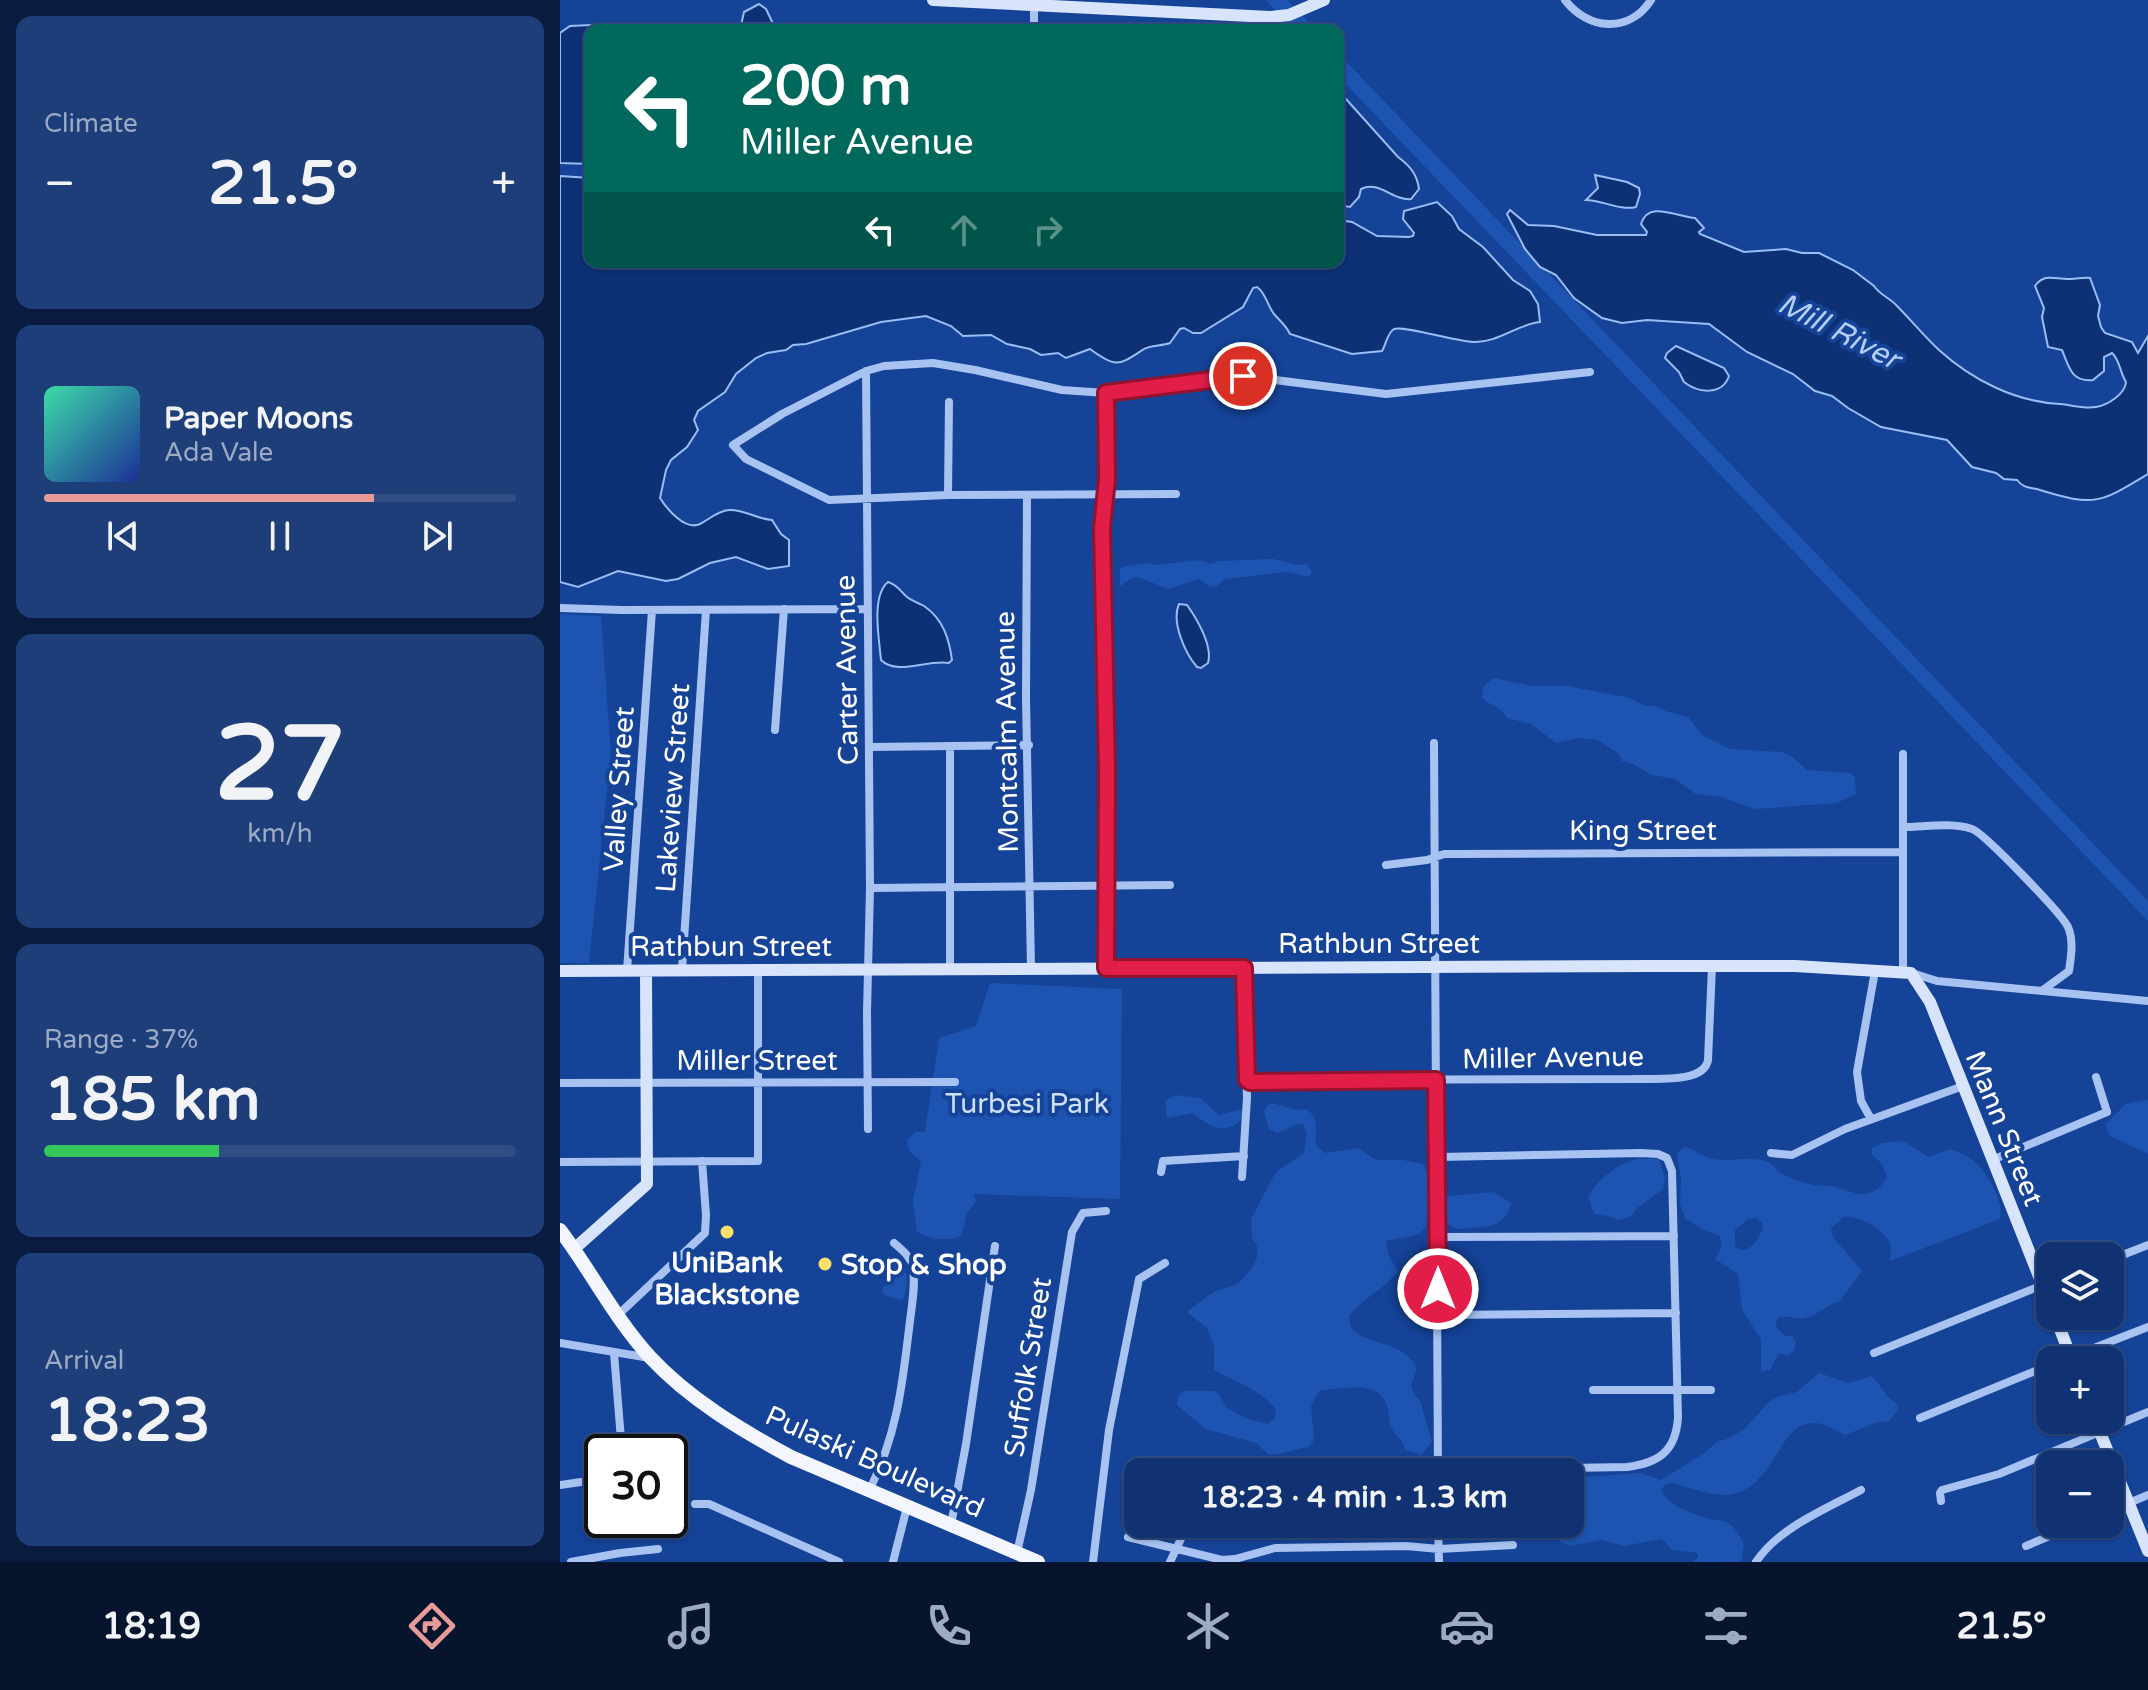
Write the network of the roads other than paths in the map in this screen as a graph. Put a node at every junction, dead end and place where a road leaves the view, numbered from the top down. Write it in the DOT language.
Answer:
graph roads {
  1 [pos="933,0"];
  2 [pos="1324,0"];
  3 [pos="1565,0"];
  4 [pos="1651,0"];
  5 [pos="1034,4"];
  6 [pos="1034,24"];
  7 [pos="866,371"];
  8 [pos="1590,372"];
  9 [pos="1106,393"];
  10 [pos="949,402"];
  11 [pos="1176,494"];
  12 [pos="948,495"];
  13 [pos="1027,495"];
  14 [pos="1103,495"];
  15 [pos="867,500"];
  16 [pos="560,608"];
  17 [pos="784,609"];
  18 [pos="867,609"];
  19 [pos="652,610"];
  20 [pos="706,610"];
  21 [pos="775,730"];
  22 [pos="1434,743"];
  23 [pos="1029,745"];
  24 [pos="869,747"];
  25 [pos="950,748"];
  26 [pos="1903,754"];
  27 [pos="1903,827"];
  28 [pos="1902,852"];
  29 [pos="1435,857"];
  30 [pos="1386,865"];
  31 [pos="1170,885"];
  32 [pos="1031,886"];
  33 [pos="1107,886"];
  34 [pos="870,888"];
  35 [pos="951,888"];
  36 [pos="1712,966"];
  37 [pos="1435,967"];
  38 [pos="1106,968"];
  39 [pos="1244,968"];
  40 [pos="868,969"];
  41 [pos="950,969"];
  42 [pos="1031,969"];
  43 [pos="682,970"];
  44 [pos="758,970"];
  45 [pos="560,971"];
  46 [pos="627,971"];
  47 [pos="646,971"];
  48 [pos="1875,971"];
  49 [pos="1907,973"];
  50 [pos="2043,990"];
  51 [pos="2148,1001"];
  52 [pos="2096,1077"];
  53 [pos="1247,1080"];
  54 [pos="1436,1080"];
  55 [pos="758,1082"];
  56 [pos="868,1082"];
  57 [pos="955,1082"];
  58 [pos="560,1083"];
  59 [pos="647,1083"];
  60 [pos="1963,1086"];
  61 [pos="1871,1119"];
  62 [pos="868,1129"];
  63 [pos="1771,1153"];
  64 [pos="1244,1156"];
  65 [pos="1438,1157"];
  66 [pos="1992,1160"];
  67 [pos="702,1161"];
  68 [pos="560,1162"];
  69 [pos="646,1162"];
  70 [pos="1161,1172"];
  71 [pos="1242,1177"];
  72 [pos="1106,1211"];
  73 [pos="560,1230"];
  74 [pos="1674,1236"];
  75 [pos="1438,1237"];
  76 [pos="894,1243"];
  77 [pos="2148,1245"];
  78 [pos="995,1246"];
  79 [pos="574,1249"];
  80 [pos="2124,1254"];
  81 [pos="2036,1261"];
  82 [pos="1165,1263"];
  83 [pos="2036,1288"];
  84 [pos="1676,1313"];
  85 [pos="618,1315"];
  86 [pos="1438,1315"];
  87 [pos="2148,1327"];
  88 [pos="560,1343"];
  89 [pos="2100,1346"];
  90 [pos="614,1353"];
  91 [pos="1874,1353"];
  92 [pos="651,1358"];
  93 [pos="2036,1371"];
  94 [pos="1593,1390"];
  95 [pos="1677,1390"];
  96 [pos="1711,1390"];
  97 [pos="2148,1412"];
  98 [pos="1920,1418"];
  99 [pos="2124,1418"];
  100 [pos="621,1434"];
  101 [pos="2080,1434"];
  102 [pos="2101,1434"];
  103 [pos="1438,1458"];
  104 [pos="1584,1468"];
  105 [pos="584,1482"];
  106 [pos="560,1485"];
  107 [pos="1861,1490"];
  108 [pos="869,1491"];
  109 [pos="2148,1495"];
  110 [pos="1941,1501"];
  111 [pos="695,1504"];
  112 [pos="2128,1504"];
  113 [pos="2124,1506"];
  114 [pos="907,1507"];
  115 [pos="951,1526"];
  116 [pos="1132,1538"];
  117 [pos="1181,1538"];
  118 [pos="1439,1538"];
  119 [pos="2045,1538"];
  120 [pos="1513,1545"];
  121 [pos="2026,1546"];
  122 [pos="658,1549"];
  123 [pos="1176,1549"];
  124 [pos="1439,1549"];
  125 [pos="2148,1551"];
  126 [pos="1017,1553"];
  127 [pos="571,1562"];
  128 [pos="839,1562"];
  129 [pos="893,1562"];
  130 [pos="1038,1562"];
  131 [pos="1093,1562"];
  132 [pos="1170,1562"];
  133 [pos="1439,1562"];
  134 [pos="1756,1562"];
  1 -- 5 [label="street"];
  2 -- 5 [label="street"];
  3 -- 4 [label="street"];
  5 -- 6 [label="street"];
  7 -- 9 [label="street"];
  7 -- 15 [label="street, Carter Avenue"];
  7 -- 15 [label="street"];
  8 -- 9 [label="street"];
  9 -- 14 [label="street"];
  10 -- 12 [label="street"];
  11 -- 14 [label="street"];
  12 -- 13 [label="street"];
  12 -- 15 [label="street"];
  13 -- 14 [label="street"];
  13 -- 23 [label="street, Montcalm Avenue"];
  14 -- 33 [label="street"];
  15 -- 18 [label="street, Carter Avenue"];
  16 -- 19 [label="street"];
  17 -- 18 [label="street"];
  17 -- 20 [label="street"];
  17 -- 21 [label="street"];
  18 -- 24 [label="street, Carter Avenue"];
  19 -- 20 [label="street"];
  19 -- 46 [label="street, Valley Street"];
  20 -- 43 [label="street, Lakeview Street"];
  22 -- 29 [label="street"];
  23 -- 25 [label="street"];
  23 -- 32 [label="street, Montcalm Avenue"];
  24 -- 25 [label="street"];
  24 -- 34 [label="street, Carter Avenue"];
  25 -- 35 [label="street"];
  26 -- 27 [label="street"];
  27 -- 28 [label="street"];
  27 -- 50 [label="street"];
  28 -- 29 [label="street, King Street"];
  28 -- 49 [label="street"];
  29 -- 30 [label="street, King Street"];
  29 -- 37 [label="street"];
  31 -- 33 [label="street"];
  32 -- 33 [label="street"];
  32 -- 35 [label="street"];
  32 -- 42 [label="street, Montcalm Avenue"];
  33 -- 38 [label="street"];
  34 -- 35 [label="street"];
  34 -- 40 [label="street, Carter Avenue"];
  35 -- 41 [label="street"];
  36 -- 37 [label="street, Rathbun Street"];
  36 -- 48 [label="street, Rathbun Street"];
  36 -- 54 [label="street, Miller Avenue"];
  37 -- 39 [label="street, Rathbun Street"];
  37 -- 54 [label="street"];
  38 -- 39 [label="street, Rathbun Street"];
  38 -- 42 [label="street, Rathbun Street"];
  39 -- 53 [label="street"];
  40 -- 41 [label="street, Rathbun Street"];
  40 -- 44 [label="street, Rathbun Street"];
  40 -- 56 [label="street, Carter Avenue"];
  41 -- 42 [label="street, Rathbun Street"];
  43 -- 44 [label="street, Rathbun Street"];
  43 -- 47 [label="street, Rathbun Street"];
  44 -- 55 [label="street"];
  45 -- 46 [label="street, Rathbun Street"];
  46 -- 47 [label="street, Rathbun Street"];
  47 -- 59 [label="street"];
  48 -- 49 [label="street, Rathbun Street"];
  48 -- 61 [label="street"];
  49 -- 50 [label="street, Rathbun Street"];
  49 -- 60 [label="street, Mann Street"];
  50 -- 51 [label="street, Rathbun Street"];
  52 -- 66 [label="street"];
  53 -- 54 [label="street, Miller Avenue"];
  53 -- 64 [label="street"];
  54 -- 65 [label="street"];
  55 -- 56 [label="street, Miller Street"];
  55 -- 59 [label="street, Miller Street"];
  55 -- 67 [label="street"];
  56 -- 57 [label="street, Miller Street"];
  56 -- 62 [label="street, Carter Avenue"];
  58 -- 59 [label="street, Miller Street"];
  59 -- 69 [label="street"];
  60 -- 61 [label="street"];
  60 -- 66 [label="street, Mann Street"];
  61 -- 63 [label="street"];
  64 -- 70 [label="street"];
  64 -- 71 [label="street"];
  65 -- 74 [label="street"];
  65 -- 75 [label="street"];
  66 -- 81 [label="street, Mann Street"];
  67 -- 69 [label="street"];
  67 -- 85 [label="street"];
  68 -- 69 [label="street"];
  69 -- 79 [label="street"];
  72 -- 126 [label="street, Suffolk Street"];
  73 -- 79 [label="main road, Pulaski Boulevard"];
  74 -- 75 [label="street"];
  74 -- 84 [label="street"];
  75 -- 86 [label="street"];
  76 -- 108 [label="street"];
  77 -- 80 [label="street"];
  78 -- 115 [label="street"];
  79 -- 85 [label="main road, Pulaski Boulevard"];
  82 -- 131 [label="street"];
  83 -- 91 [label="street"];
  84 -- 86 [label="street"];
  84 -- 95 [label="street"];
  85 -- 92 [label="main road, Pulaski Boulevard"];
  86 -- 103 [label="street"];
  87 -- 89 [label="street"];
  88 -- 90 [label="street"];
  90 -- 92 [label="street"];
  90 -- 100 [label="street"];
  92 -- 108 [label="main road, Pulaski Boulevard"];
  93 -- 98 [label="street"];
  94 -- 95 [label="street"];
  95 -- 96 [label="street"];
  95 -- 104 [label="street"];
  97 -- 99 [label="street"];
  101 -- 110 [label="street"];
  102 -- 112 [label="street"];
  105 -- 106 [label="street"];
  107 -- 134 [label="street"];
  108 -- 114 [label="main road, Pulaski Boulevard"];
  109 -- 112 [label="street"];
  111 -- 128 [label="street"];
  112 -- 113 [label="street"];
  112 -- 125 [label="street"];
  114 -- 115 [label="main road, Pulaski Boulevard"];
  114 -- 129 [label="street"];
  115 -- 126 [label="main road, Pulaski Boulevard"];
  116 -- 123 [label="street"];
  117 -- 123 [label="street"];
  118 -- 124 [label="street"];
  119 -- 121 [label="street"];
  120 -- 124 [label="street"];
  122 -- 127 [label="street"];
  123 -- 124 [label="street"];
  123 -- 132 [label="street"];
  124 -- 133 [label="street"];
  126 -- 130 [label="main road, Pulaski Boulevard"];
}
